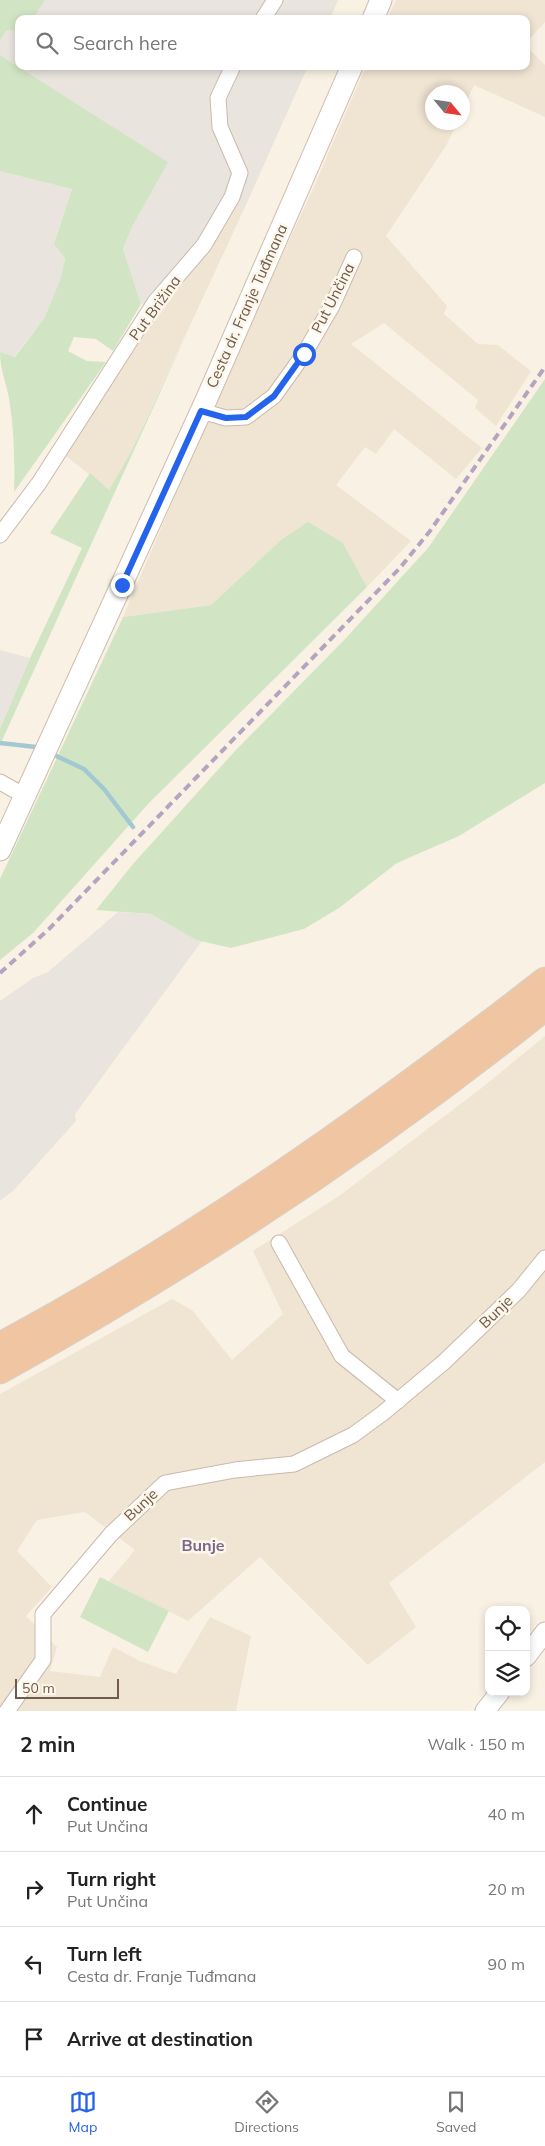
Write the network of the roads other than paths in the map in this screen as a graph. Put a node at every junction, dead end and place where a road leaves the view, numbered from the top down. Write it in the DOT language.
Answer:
graph roads {
  1 [pos="275,0"];
  2 [pos="381,0"];
  3 [pos="266,15"];
  4 [pos="375,15"];
  5 [pos="231,70"];
  6 [pos="350,70"];
  7 [pos="354,257"];
  8 [pos="201,411"];
  9 [pos="0,535"];
  10 [pos="1,782"];
  11 [pos="25,796"];
  12 [pos="0,850"];
  13 [pos="545,980"];
  14 [pos="545,1008"];
  15 [pos="279,1243"];
  16 [pos="545,1258"];
  17 [pos="0,1345"];
  18 [pos="0,1371"];
  19 [pos="398,1401"];
  20 [pos="545,1632"];
  21 [pos="530,1652"];
  22 [pos="497,1696"];
  23 [pos="7,1711"];
  24 [pos="486,1711"];
  1 -- 3 [label="street"];
  2 -- 4 [label="main road"];
  5 -- 9 [label="street, Put Brižina"];
  6 -- 8 [label="main road, Cesta dr. Franje Tuđmana"];
  7 -- 8 [label="street, Put Unčina"];
  8 -- 11 [label="main road, Cesta dr. Franje Tuđmana"];
  10 -- 11 [label="street"];
  11 -- 12 [label="main road, Cesta dr. Franje Tuđmana"];
  13 -- 17 [label="highway"];
  14 -- 18 [label="highway"];
  15 -- 19 [label="street"];
  16 -- 19 [label="street, Bunje"];
  19 -- 23 [label="street, Bunje"];
  20 -- 21 [label="street"];
  22 -- 24 [label="street"];
}
